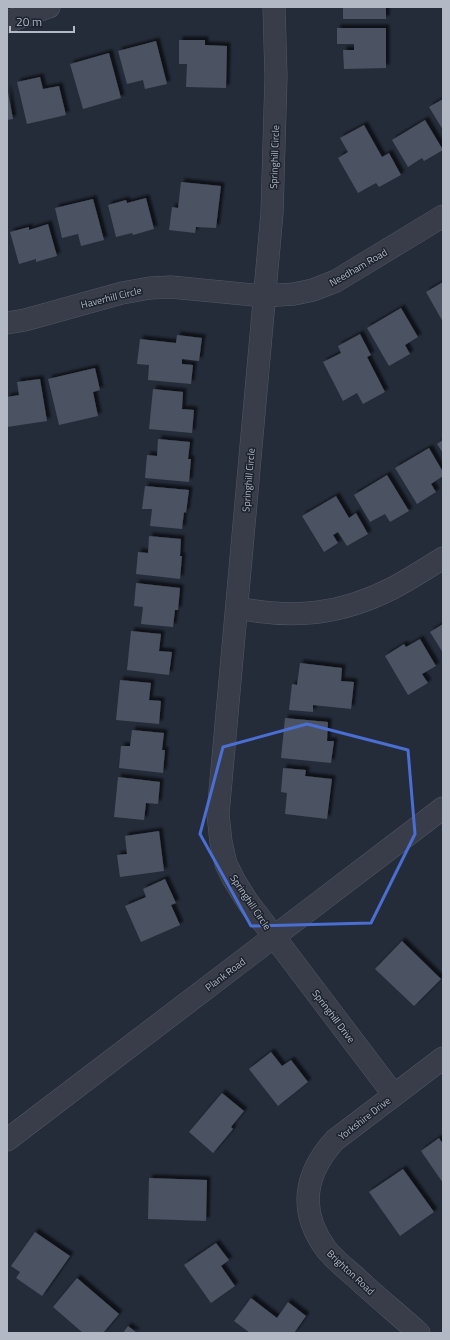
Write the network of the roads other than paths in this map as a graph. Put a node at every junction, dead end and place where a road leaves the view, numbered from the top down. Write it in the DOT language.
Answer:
graph roads {
  1 [pos="49,7"];
  2 [pos="274,7"];
  3 [pos="7,22"];
  4 [pos="443,216"];
  5 [pos="264,296"];
  6 [pos="7,324"];
  7 [pos="443,558"];
  8 [pos="237,608"];
  9 [pos="443,808"];
  10 [pos="274,936"];
  11 [pos="443,1058"];
  12 [pos="394,1095"];
  13 [pos="7,1140"];
  14 [pos="308,1196"];
  15 [pos="419,1333"];
  1 -- 3 [label="street"];
  2 -- 5 [label="street, Springhill Circle"];
  4 -- 5 [label="street, Needham Road"];
  5 -- 6 [label="street, Haverhill Circle"];
  5 -- 8 [label="street, Springhill Circle"];
  7 -- 8 [label="street"];
  8 -- 10 [label="street, Springhill Circle"];
  9 -- 10 [label="street, Plank Road"];
  10 -- 12 [label="street, Springhill Drive"];
  10 -- 13 [label="street, Plank Road"];
  11 -- 12 [label="street, Yorkshire Drive"];
  12 -- 14 [label="street, Yorkshire Drive"];
  14 -- 15 [label="street, Brighton Road"];
}
